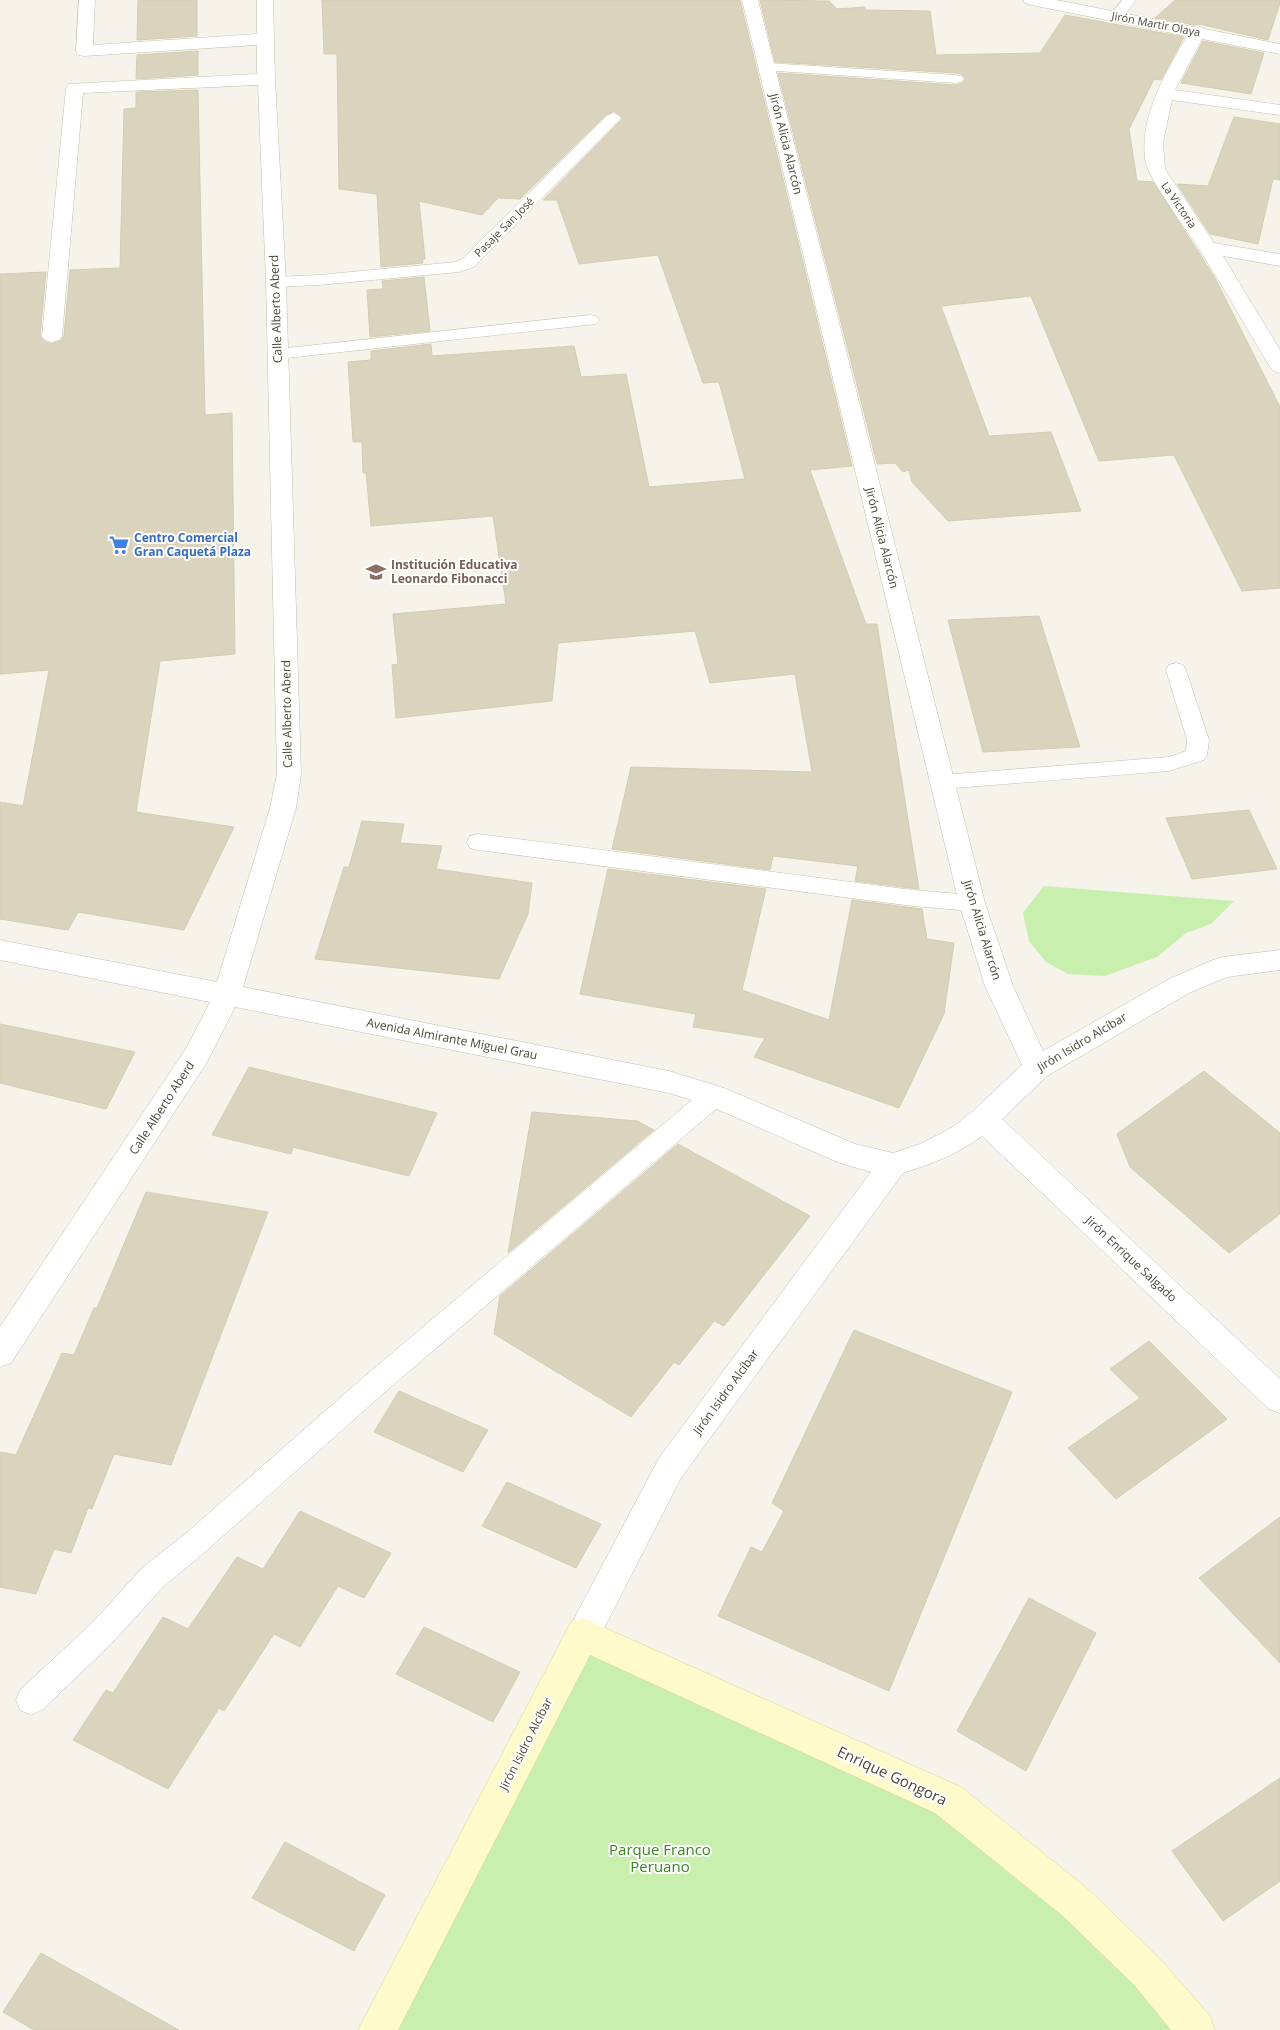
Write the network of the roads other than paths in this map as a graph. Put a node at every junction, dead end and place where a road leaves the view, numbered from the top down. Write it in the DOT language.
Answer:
graph roads {
  1 [pos="87,0"];
  2 [pos="265,0"];
  3 [pos="750,0"];
  4 [pos="1031,0"];
  5 [pos="1129,0"];
  6 [pos="1117,16"];
  7 [pos="1198,32"];
  8 [pos="265,39"];
  9 [pos="1280,49"];
  10 [pos="767,68"];
  11 [pos="266,79"];
  12 [pos="956,79"];
  13 [pos="1165,94"];
  14 [pos="1280,110"];
  15 [pos="613,118"];
  16 [pos="1208,248"];
  17 [pos="1280,260"];
  18 [pos="276,282"];
  19 [pos="590,320"];
  20 [pos="52,336"];
  21 [pos="278,354"];
  22 [pos="1280,367"];
  23 [pos="1176,670"];
  24 [pos="942,782"];
  25 [pos="478,842"];
  26 [pos="972,903"];
  27 [pos="0,950"];
  28 [pos="1280,960"];
  29 [pos="227,994"];
  30 [pos="1037,1068"];
  31 [pos="714,1096"];
  32 [pos="983,1118"];
  33 [pos="893,1165"];
  34 [pos="0,1353"];
  35 [pos="1280,1399"];
  36 [pos="583,1634"];
  37 [pos="32,1700"];
  38 [pos="377,2030"];
  39 [pos="1196,2030"];
  1 -- 8 [label="street"];
  2 -- 8 [label="street, Calle Alberto Aberd"];
  3 -- 10 [label="street, Jirón Alicia Alarcón"];
  4 -- 6 [label="street, Jirón Martir Olaya"];
  5 -- 6 [label="lane"];
  6 -- 7 [label="street, Jirón Martir Olaya"];
  7 -- 9 [label="street, Jirón Martir Olaya"];
  7 -- 13 [label="street, La Victoria"];
  8 -- 11 [label="street, Calle Alberto Aberd"];
  10 -- 12 [label="lane"];
  10 -- 24 [label="street, Jirón Alicia Alarcón"];
  11 -- 18 [label="street, Calle Alberto Aberd"];
  11 -- 20 [label="street"];
  13 -- 14 [label="street"];
  13 -- 16 [label="street, La Victoria"];
  15 -- 18 [label="lane, Pasaje San José"];
  16 -- 17 [label="street"];
  16 -- 22 [label="street, La Victoria"];
  18 -- 21 [label="street, Calle Alberto Aberd"];
  19 -- 21 [label="lane"];
  21 -- 29 [label="street, Calle Alberto Aberd"];
  23 -- 24 [label="lane"];
  24 -- 26 [label="street, Jirón Alicia Alarcón"];
  25 -- 26 [label="lane"];
  26 -- 30 [label="street, Jirón Alicia Alarcón"];
  27 -- 29 [label="street, Avenida Almirante Miguel Grau"];
  28 -- 30 [label="street, Jirón Isidro Alcíbar"];
  29 -- 31 [label="street, Avenida Almirante Miguel Grau"];
  29 -- 34 [label="street, Calle Alberto Aberd"];
  30 -- 32 [label="street, Jirón Isidro Alcíbar"];
  31 -- 33 [label="street, Avenida Almirante Miguel Grau"];
  31 -- 37 [label="lane"];
  32 -- 33 [label="street, Jirón Isidro Alcíbar"];
  32 -- 35 [label="street, Jirón Enrique Salgado"];
  33 -- 36 [label="street, Jirón Isidro Alcíbar"];
  36 -- 38 [label="street, Jirón Isidro Alcíbar"];
  36 -- 39 [label="street, Enrique Gongora"];
}
